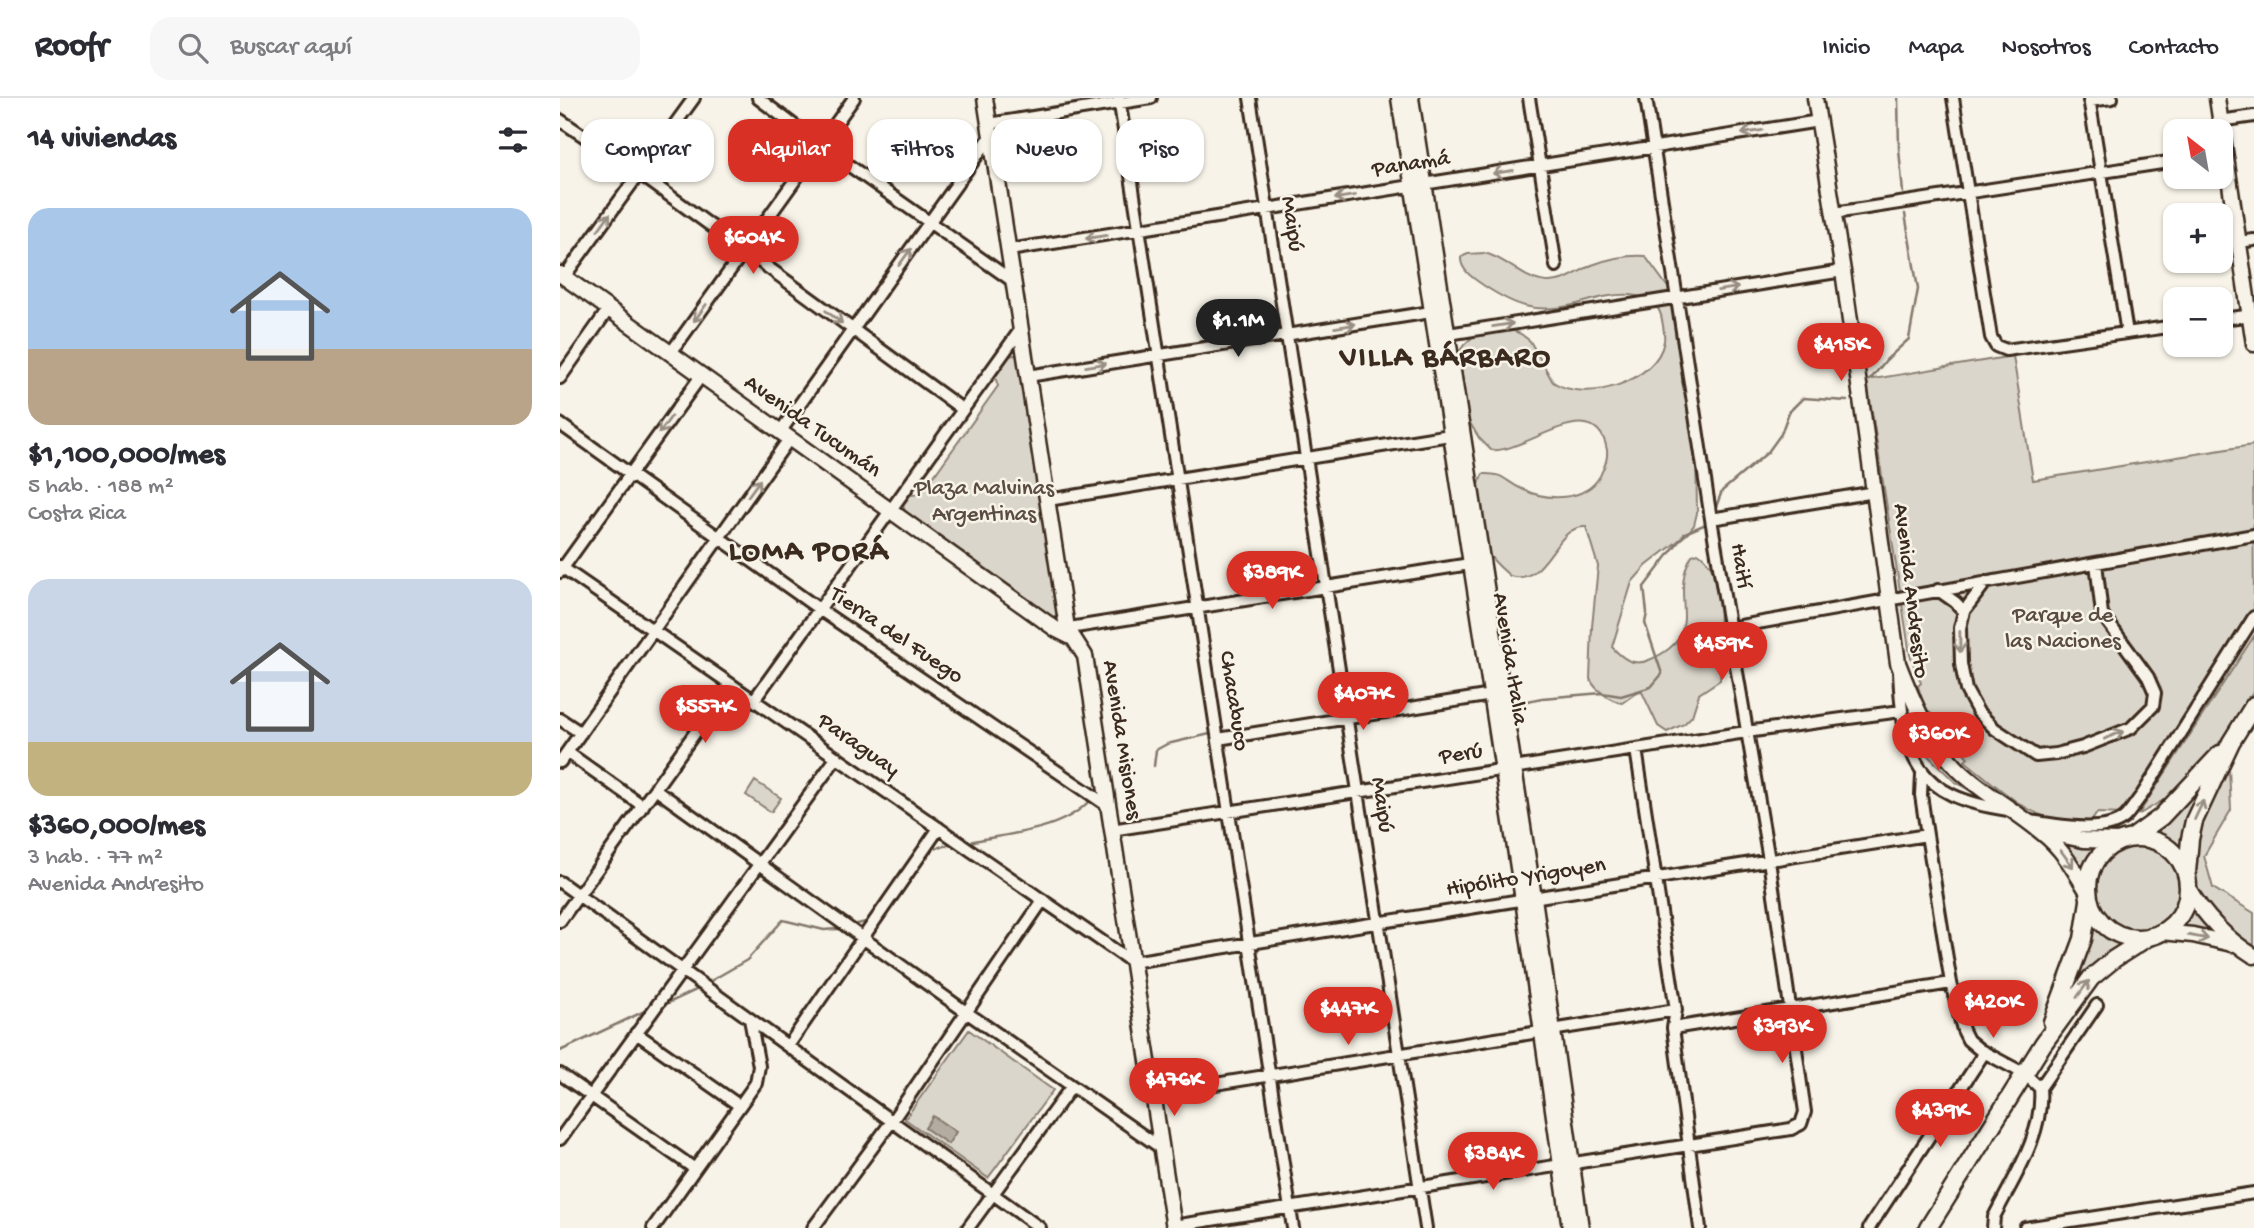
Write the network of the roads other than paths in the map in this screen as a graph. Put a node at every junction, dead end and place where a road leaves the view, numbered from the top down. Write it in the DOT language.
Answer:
graph roads {
  1 [pos="694,98"];
  2 [pos="758,98"];
  3 [pos="854,98"];
  4 [pos="1151,98"];
  5 [pos="1250,98"];
  6 [pos="1399,98"];
  7 [pos="1411,98"];
  8 [pos="1529,98"];
  9 [pos="1646,98"];
  10 [pos="1815,98"];
  11 [pos="1953,98"];
  12 [pos="2112,98"];
  13 [pos="2217,98"];
  14 [pos="984,99"];
  15 [pos="2089,100"];
  16 [pos="1119,101"];
  17 [pos="2254,116"];
  18 [pos="679,119"];
  19 [pos="786,119"];
  20 [pos="839,119"];
  21 [pos="2220,119"];
  22 [pos="2233,119"];
  23 [pos="560,120"];
  24 [pos="1819,121"];
  25 [pos="990,130"];
  26 [pos="581,134"];
  27 [pos="1654,148"];
  28 [pos="2163,163"];
  29 [pos="1540,166"];
  30 [pos="853,168"];
  31 [pos="2101,171"];
  32 [pos="634,182"];
  33 [pos="651,182"];
  34 [pos="794,182"];
  35 [pos="1418,185"];
  36 [pos="2229,189"];
  37 [pos="1969,191"];
  38 [pos="1268,209"];
  39 [pos="1834,213"];
  40 [pos="930,223"];
  41 [pos="1139,230"];
  42 [pos="2254,240"];
  43 [pos="2238,242"];
  44 [pos="1009,250"];
  45 [pos="746,251"];
  46 [pos="1556,266"];
  47 [pos="1843,271"];
  48 [pos="562,276"];
  49 [pos="1014,282"];
  50 [pos="1678,296"];
  51 [pos="608,310"];
  52 [pos="1438,311"];
  53 [pos="2252,315"];
  54 [pos="2233,317"];
  55 [pos="2163,328"];
  56 [pos="1021,329"];
  57 [pos="853,331"];
  58 [pos="2127,333"];
  59 [pos="1287,335"];
  60 [pos="1441,335"];
  61 [pos="2254,344"];
  62 [pos="670,354"];
  63 [pos="1158,355"];
  64 [pos="701,376"];
  65 [pos="1028,376"];
  66 [pos="560,378"];
  67 [pos="962,409"];
  68 [pos="560,424"];
  69 [pos="1457,434"];
  70 [pos="785,436"];
  71 [pos="1307,459"];
  72 [pos="630,474"];
  73 [pos="1177,480"];
  74 [pos="1875,492"];
  75 [pos="1048,500"];
  76 [pos="889,510"];
  77 [pos="1712,519"];
  78 [pos="2254,535"];
  79 [pos="719,537"];
  80 [pos="1477,563"];
  81 [pos="2095,563"];
  82 [pos="561,568"];
  83 [pos="1986,582"];
  84 [pos="1326,587"];
  85 [pos="1938,590"];
  86 [pos="1889,599"];
  87 [pos="1197,607"];
  88 [pos="819,609"];
  89 [pos="1964,611"];
  90 [pos="2254,617"];
  91 [pos="1729,628"];
  92 [pos="653,630"];
  93 [pos="1066,632"];
  94 [pos="1898,663"];
  95 [pos="730,684"];
  96 [pos="1497,694"];
  97 [pos="754,700"];
  98 [pos="2254,705"];
  99 [pos="1901,711"];
  100 [pos="1347,718"];
  101 [pos="560,719"];
  102 [pos="1746,732"];
  103 [pos="581,733"];
  104 [pos="1217,739"];
  105 [pos="2231,742"];
  106 [pos="1636,749"];
  107 [pos="563,757"];
  108 [pos="836,757"];
  109 [pos="1508,768"];
  110 [pos="1922,774"];
  111 [pos="655,789"];
  112 [pos="1358,792"];
  113 [pos="643,806"];
  114 [pos="1108,806"];
  115 [pos="2008,810"];
  116 [pos="1229,812"];
  117 [pos="2026,821"];
  118 [pos="939,828"];
  119 [pos="1111,830"];
  120 [pos="2041,831"];
  121 [pos="1927,835"];
  122 [pos="2125,839"];
  123 [pos="1769,860"];
  124 [pos="759,864"];
  125 [pos="1656,878"];
  126 [pos="560,882"];
  127 [pos="2187,882"];
  128 [pos="578,895"];
  129 [pos="2088,896"];
  130 [pos="1529,899"];
  131 [pos="1043,900"];
  132 [pos="560,921"];
  133 [pos="1378,923"];
  134 [pos="2156,934"];
  135 [pos="863,937"];
  136 [pos="1249,943"];
  137 [pos="2235,944"];
  138 [pos="2254,957"];
  139 [pos="1132,962"];
  140 [pos="682,970"];
  141 [pos="1951,983"];
  142 [pos="2097,1005"];
  143 [pos="1790,1008"];
  144 [pos="1676,1010"];
  145 [pos="967,1012"];
  146 [pos="750,1019"];
  147 [pos="1673,1028"];
  148 [pos="1548,1031"];
  149 [pos="636,1033"];
  150 [pos="2043,1044"];
  151 [pos="788,1046"];
  152 [pos="1984,1053"];
  153 [pos="1399,1054"];
  154 [pos="560,1074"];
  155 [pos="2025,1074"];
  156 [pos="1269,1075"];
  157 [pos="1072,1086"];
  158 [pos="2040,1088"];
  159 [pos="1153,1094"];
  160 [pos="591,1096"];
  161 [pos="740,1106"];
  162 [pos="892,1121"];
  163 [pos="560,1139"];
  164 [pos="1689,1146"];
  165 [pos="1161,1148"];
  166 [pos="1567,1164"];
  167 [pos="695,1169"];
  168 [pos="1420,1187"];
  169 [pos="2254,1193"];
  170 [pos="993,1194"];
  171 [pos="1290,1208"];
  172 [pos="2062,1226"];
  173 [pos="1174,1227"];
  174 [pos="653,1228"];
  175 [pos="813,1228"];
  176 [pos="968,1228"];
  177 [pos="1041,1228"];
  178 [pos="1293,1228"];
  179 [pos="1426,1228"];
  180 [pos="1570,1228"];
  181 [pos="1581,1228"];
  182 [pos="1700,1228"];
  183 [pos="1869,1228"];
  184 [pos="1928,1228"];
  185 [pos="1993,1228"];
  186 [pos="2025,1228"];
  1 -- 18 [label="street"];
  2 -- 19 [label="street"];
  3 -- 20 [label="street"];
  4 -- 16 [label="street"];
  5 -- 38 [label="street, Maipú"];
  6 -- 35 [label="main road, Avenida Italia"];
  7 -- 35 [label="main road, Avenida Italia"];
  8 -- 29 [label="street"];
  9 -- 27 [label="street, Haití"];
  10 -- 24 [label="main road, Avenida Andresito"];
  11 -- 37 [label="street"];
  12 -- 15 [label="street"];
  13 -- 21 [label="main road"];
  14 -- 25 [label="main road, Avenida Misiones"];
  15 -- 31 [label="street"];
  16 -- 25 [label="street"];
  16 -- 41 [label="street, Chacabuco"];
  17 -- 22 [label="street"];
  23 -- 26 [label="street"];
  24 -- 27 [label="street, Panamá, one-way"];
  24 -- 39 [label="main road, Avenida Andresito"];
  25 -- 40 [label="street"];
  25 -- 44 [label="main road, Avenida Misiones"];
  27 -- 29 [label="street, Panamá"];
  27 -- 50 [label="street, Haití"];
  28 -- 31 [label="street"];
  29 -- 35 [label="street, Panamá, one-way"];
  29 -- 46 [label="street"];
  30 -- 40 [label="street"];
  31 -- 37 [label="street"];
  31 -- 58 [label="street"];
  48 -- 32 [label="street, one-way"];
  33 -- 45 [label="street"];
  34 -- 45 [label="street"];
  35 -- 38 [label="street, Panamá, one-way"];
  35 -- 52 [label="main road, Avenida Italia"];
  36 -- 43 [label="main road"];
  37 -- 39 [label="street"];
  37 -- 58 [label="street"];
  38 -- 41 [label="street, Panamá"];
  38 -- 59 [label="street, Maipú"];
  39 -- 47 [label="main road, Avenida Andresito"];
  40 -- 49 [label="street"];
  57 -- 40 [label="street, one-way"];
  41 -- 44 [label="street, Panamá, one-way"];
  41 -- 63 [label="street, Chacabuco"];
  42 -- 43 [label="street"];
  43 -- 53 [label="main road"];
  44 -- 49 [label="main road, Avenida Misiones"];
  45 -- 57 [label="street, one-way"];
  45 -- 62 [label="street, one-way"];
  50 -- 47 [label="street, one-way"];
  47 -- 74 [label="main road, Avenida Andresito"];
  48 -- 51 [label="main road, Avenida Tucumán"];
  49 -- 56 [label="main road, Avenida Misiones"];
  60 -- 50 [label="street, one-way"];
  50 -- 77 [label="street, Haití"];
  51 -- 62 [label="main road, Avenida Tucumán"];
  51 -- 66 [label="street"];
  59 -- 52 [label="street, one-way"];
  52 -- 60 [label="main road, Avenida Italia"];
  53 -- 54 [label="street"];
  53 -- 61 [label="main road"];
  55 -- 58 [label="street"];
  56 -- 65 [label="main road, Avenida Misiones"];
  56 -- 67 [label="street"];
  57 -- 67 [label="street"];
  57 -- 70 [label="street"];
  59 -- 63 [label="street"];
  59 -- 71 [label="street, Maipú"];
  60 -- 69 [label="main road, Avenida Italia"];
  62 -- 64 [label="main road, Avenida Tucumán"];
  65 -- 63 [label="street, one-way"];
  63 -- 73 [label="street, Chacabuco"];
  64 -- 70 [label="main road, Avenida Tucumán"];
  64 -- 72 [label="street, one-way"];
  65 -- 75 [label="main road, Avenida Misiones"];
  67 -- 76 [label="street"];
  68 -- 72 [label="street, Tierra del Fuego"];
  69 -- 71 [label="street"];
  69 -- 80 [label="main road, Avenida Italia"];
  70 -- 76 [label="main road, Avenida Tucumán"];
  79 -- 70 [label="street, one-way"];
  71 -- 73 [label="street"];
  71 -- 84 [label="street, Maipú"];
  72 -- 79 [label="street, Tierra del Fuego"];
  72 -- 82 [label="street"];
  73 -- 75 [label="street"];
  73 -- 87 [label="street, Chacabuco"];
  74 -- 77 [label="street"];
  74 -- 86 [label="main road, Avenida Andresito"];
  75 -- 93 [label="main road, Avenida Misiones"];
  76 -- 88 [label="street"];
  76 -- 93 [label="main road, Avenida Tucumán"];
  77 -- 91 [label="street, Haití"];
  78 -- 81 [label="street"];
  79 -- 88 [label="street, Tierra del Fuego"];
  79 -- 92 [label="street"];
  80 -- 84 [label="street"];
  80 -- 96 [label="main road, Avenida Italia"];
  81 -- 83 [label="street"];
  89 -- 81 [label="street, one-way"];
  82 -- 92 [label="street, Paraguay"];
  83 -- 85 [label="street"];
  83 -- 89 [label="street"];
  84 -- 87 [label="street"];
  84 -- 100 [label="street, Maipú"];
  85 -- 86 [label="street"];
  85 -- 89 [label="street"];
  86 -- 91 [label="street"];
  86 -- 94 [label="main road, Avenida Andresito"];
  87 -- 93 [label="street"];
  87 -- 104 [label="street, Chacabuco"];
  88 -- 97 [label="street"];
  88 -- 114 [label="street, Tierra del Fuego"];
  90 -- 117 [label="street"];
  91 -- 102 [label="street, Haití"];
  92 -- 95 [label="street, Paraguay"];
  92 -- 103 [label="street"];
  93 -- 114 [label="main road, Avenida Misiones"];
  94 -- 99 [label="street, Avenida Andresito"];
  94 -- 115 [label="main road"];
  95 -- 97 [label="street, Paraguay"];
  95 -- 111 [label="street"];
  96 -- 100 [label="street"];
  96 -- 109 [label="main road, Avenida Italia"];
  97 -- 108 [label="street, Paraguay"];
  98 -- 105 [label="highway"];
  99 -- 102 [label="street, Perú"];
  99 -- 110 [label="street, Avenida Andresito"];
  100 -- 104 [label="street"];
  100 -- 112 [label="street, Maipú"];
  101 -- 103 [label="street"];
  102 -- 106 [label="street, Perú"];
  102 -- 123 [label="street, Haití"];
  103 -- 107 [label="street"];
  104 -- 116 [label="street, Chacabuco"];
  105 -- 122 [label="highway"];
  127 -- 105 [label="highway, one-way"];
  106 -- 109 [label="street, Perú"];
  106 -- 125 [label="street"];
  107 -- 113 [label="street"];
  108 -- 118 [label="street, Paraguay"];
  108 -- 124 [label="street"];
  109 -- 112 [label="street, Perú"];
  109 -- 130 [label="main road, Avenida Italia"];
  110 -- 115 [label="street"];
  110 -- 121 [label="street, Avenida Andresito"];
  111 -- 113 [label="street"];
  111 -- 124 [label="street"];
  112 -- 116 [label="street, Perú"];
  112 -- 133 [label="street, Maipú"];
  113 -- 128 [label="street"];
  114 -- 119 [label="main road, Avenida Misiones"];
  115 -- 117 [label="main road"];
  116 -- 119 [label="street, Perú"];
  116 -- 136 [label="street, Chacabuco"];
  117 -- 120 [label="main road"];
  118 -- 131 [label="street, Paraguay"];
  118 -- 135 [label="street"];
  119 -- 139 [label="main road, Avenida Misiones"];
  120 -- 122 [label="main road"];
  120 -- 129 [label="main road, one-way"];
  121 -- 123 [label="street, Hipólito Yrigoyen"];
  121 -- 141 [label="street, Avenida Andresito"];
  122 -- 127 [label="highway"];
  122 -- 129 [label="highway"];
  123 -- 125 [label="street, Hipólito Yrigoyen"];
  123 -- 143 [label="street, Haití"];
  124 -- 135 [label="street"];
  124 -- 140 [label="street"];
  125 -- 130 [label="street, Hipólito Yrigoyen"];
  125 -- 144 [label="street"];
  126 -- 128 [label="street"];
  127 -- 134 [label="highway"];
  127 -- 137 [label="main road"];
  128 -- 132 [label="street"];
  128 -- 140 [label="street"];
  129 -- 134 [label="highway"];
  129 -- 150 [label="highway"];
  130 -- 133 [label="street, Hipólito Yrigoyen"];
  130 -- 148 [label="main road, Avenida Italia"];
  131 -- 139 [label="street, Paraguay"];
  131 -- 145 [label="street"];
  133 -- 136 [label="street, Hipólito Yrigoyen"];
  133 -- 153 [label="street, Maipú"];
  134 -- 137 [label="main road, one-way"];
  150 -- 134 [label="highway, one-way"];
  135 -- 145 [label="street"];
  135 -- 151 [label="street"];
  136 -- 139 [label="street, Hipólito Yrigoyen"];
  136 -- 156 [label="street, Chacabuco"];
  137 -- 138 [label="main road"];
  139 -- 159 [label="main road, Avenida Misiones"];
  140 -- 146 [label="street"];
  140 -- 149 [label="street"];
  141 -- 143 [label="street"];
  141 -- 152 [label="street, Avenida Andresito"];
  142 -- 158 [label="street"];
  143 -- 147 [label="street"];
  143 -- 164 [label="street, Haití"];
  144 -- 147 [label="street"];
  144 -- 148 [label="street"];
  145 -- 157 [label="street"];
  145 -- 162 [label="street"];
  146 -- 151 [label="street"];
  146 -- 161 [label="street"];
  147 -- 164 [label="street"];
  148 -- 153 [label="street"];
  148 -- 166 [label="main road, Avenida Italia"];
  149 -- 160 [label="street"];
  149 -- 161 [label="street"];
  150 -- 155 [label="highway"];
  151 -- 162 [label="street"];
  152 -- 155 [label="street, Avenida Andresito"];
  152 -- 183 [label="street"];
  153 -- 156 [label="street"];
  153 -- 168 [label="street, Maipú"];
  154 -- 160 [label="street"];
  155 -- 158 [label="street, Avenida Andresito"];
  155 -- 184 [label="highway"];
  156 -- 159 [label="street"];
  156 -- 171 [label="street, Chacabuco"];
  157 -- 165 [label="street"];
  157 -- 170 [label="street"];
  158 -- 185 [label="street"];
  159 -- 165 [label="main road, Avenida Misiones"];
  160 -- 163 [label="street"];
  160 -- 167 [label="street"];
  161 -- 167 [label="street"];
  162 -- 170 [label="street"];
  162 -- 175 [label="street"];
  164 -- 166 [label="street"];
  164 -- 182 [label="street"];
  165 -- 173 [label="main road, Avenida Misiones"];
  166 -- 168 [label="street"];
  166 -- 180 [label="main road, Avenida Italia"];
  166 -- 181 [label="main road, Avenida Italia"];
  167 -- 174 [label="street"];
  168 -- 171 [label="street"];
  168 -- 179 [label="street, Maipú"];
  169 -- 172 [label="street"];
  170 -- 176 [label="street"];
  170 -- 177 [label="street"];
  171 -- 173 [label="street"];
  171 -- 178 [label="street, Chacabuco"];
  172 -- 186 [label="street"];
}
